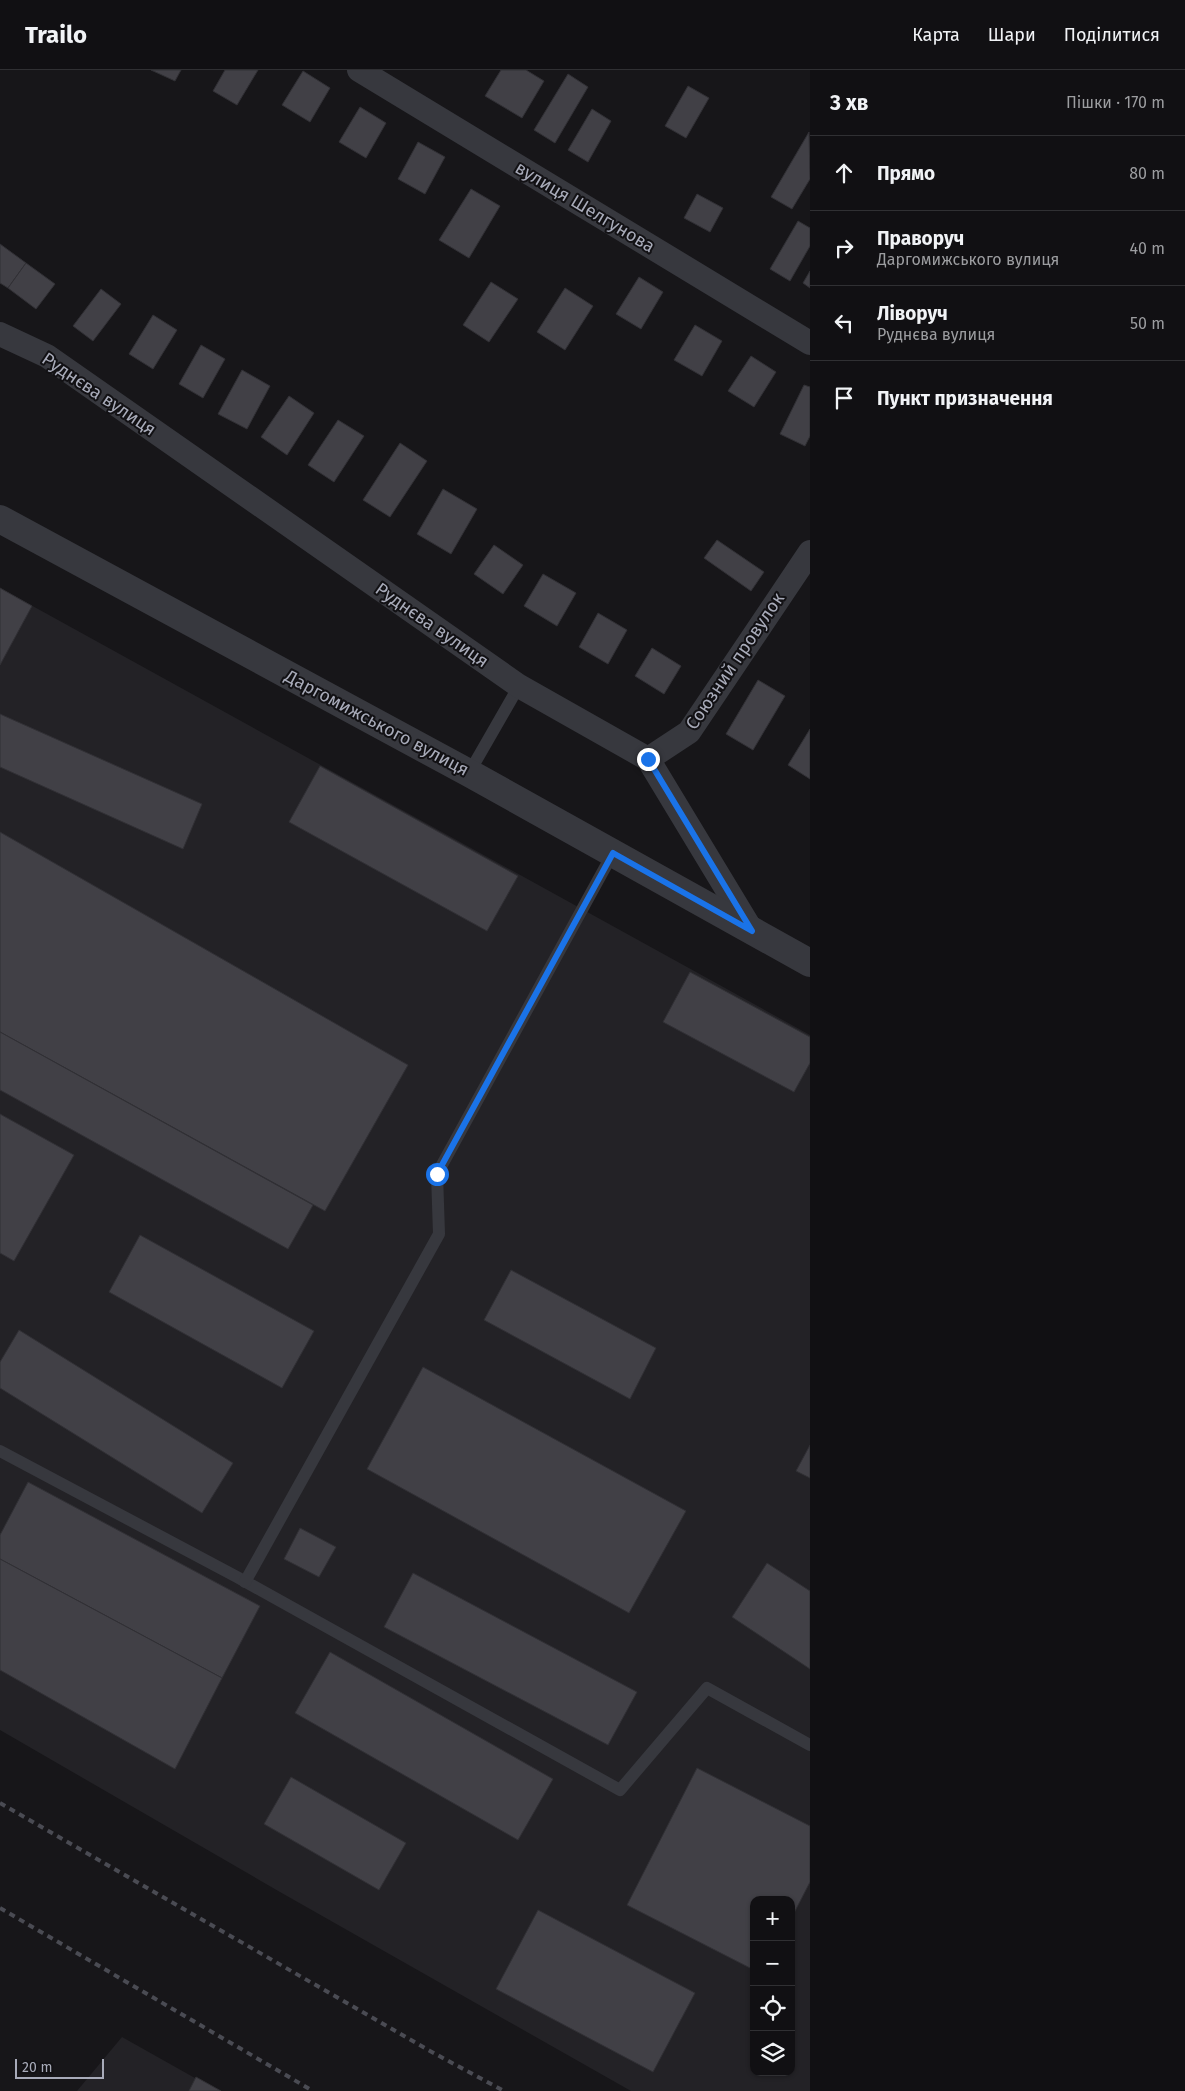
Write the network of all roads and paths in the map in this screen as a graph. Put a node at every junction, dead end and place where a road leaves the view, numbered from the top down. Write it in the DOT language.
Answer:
graph roads {
  1 [pos="359,70"];
  2 [pos="0,334"];
  3 [pos="810,343"];
  4 [pos="0,519"];
  5 [pos="810,552"];
  6 [pos="519,686"];
  7 [pos="648,759"];
  8 [pos="469,773"];
  9 [pos="613,853"];
  10 [pos="752,931"];
  11 [pos="810,963"];
  12 [pos="0,1452"];
  13 [pos="245,1582"];
  14 [pos="810,1746"];
  1 -- 3 [label="street, вулиця Шелгунова"];
  2 -- 6 [label="street, Руднєва вулиця"];
  4 -- 8 [label="street, Даргомижського вулиця"];
  5 -- 7 [label="street, Союзний провулок"];
  6 -- 7 [label="street, Руднєва вулиця"];
  6 -- 8 [label="lane"];
  7 -- 10 [label="street, Руднєва вулиця"];
  8 -- 9 [label="street, Даргомижського вулиця"];
  9 -- 10 [label="street, Даргомижського вулиця"];
  9 -- 13 [label="lane"];
  10 -- 11 [label="street, Руднєва вулиця"];
  12 -- 13 [label="lane"];
  13 -- 14 [label="lane"];
}
